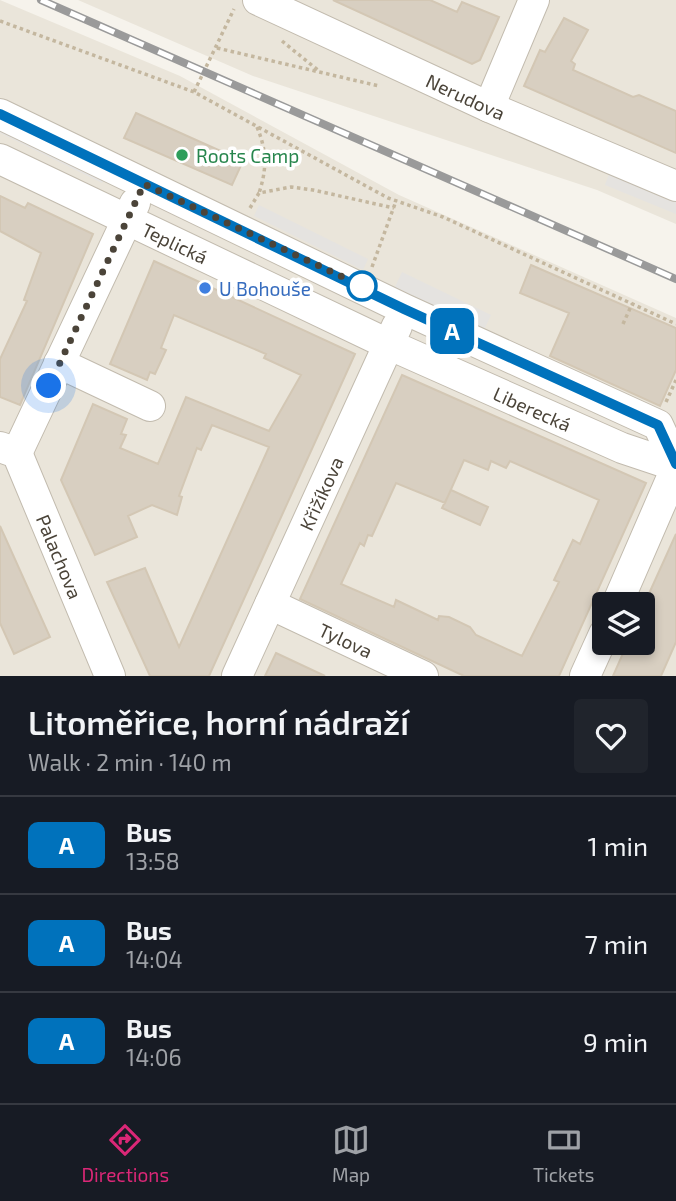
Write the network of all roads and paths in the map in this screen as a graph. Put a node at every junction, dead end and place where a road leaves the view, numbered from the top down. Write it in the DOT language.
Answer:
graph roads {
  1 [pos="534,0"];
  2 [pos="251,7"];
  3 [pos="0,21"];
  4 [pos="274,34"];
  5 [pos="217,47"];
  6 [pos="321,72"];
  7 [pos="388,88"];
  8 [pos="194,92"];
  9 [pos="489,107"];
  10 [pos="0,114"];
  11 [pos="256,126"];
  12 [pos="0,159"];
  13 [pos="144,184"];
  14 [pos="676,186"];
  15 [pos="259,193"];
  16 [pos="396,201"];
  17 [pos="394,208"];
  18 [pos="247,212"];
  19 [pos="127,219"];
  20 [pos="370,272"];
  21 [pos="632,304"];
  22 [pos="404,309"];
  23 [pos="623,324"];
  24 [pos="676,324"];
  25 [pos="390,345"];
  26 [pos="59,363"];
  27 [pos="150,406"];
  28 [pos="9,450"];
  29 [pos="676,466"];
  30 [pos="622,592"];
  31 [pos="270,604"];
  32 [pos="594,655"];
  33 [pos="110,676"];
  34 [pos="237,676"];
  35 [pos="422,676"];
  36 [pos="585,676"];
  1 -- 9 [label="street"];
  2 -- 5 [label="path"];
  2 -- 9 [label="street, Nerudova"];
  3 -- 8 [label="path"];
  4 -- 6 [label="path"];
  5 -- 6 [label="path"];
  5 -- 8 [label="path"];
  6 -- 7 [label="path"];
  8 -- 11 [label="path"];
  9 -- 14 [label="street, Nerudova"];
  10 -- 13 [label="street, Teplická"];
  11 -- 15 [label="path"];
  11 -- 16 [label="path"];
  12 -- 19 [label="street, Teplická"];
  13 -- 19 [label="street"];
  13 -- 22 [label="street, Teplická"];
  15 -- 17 [label="path"];
  15 -- 18 [label="path"];
  16 -- 17 [label="path"];
  16 -- 21 [label="path"];
  17 -- 20 [label="path"];
  19 -- 25 [label="street, Teplická"];
  19 -- 26 [label="street"];
  21 -- 23 [label="path"];
  21 -- 24 [label="path"];
  22 -- 25 [label="street, Křižíkova"];
  22 -- 29 [label="street, Liberecká"];
  25 -- 29 [label="street, Liberecká"];
  25 -- 31 [label="street, Křižíkova"];
  26 -- 27 [label="street"];
  26 -- 28 [label="street"];
  28 -- 33 [label="street, Palachova"];
  29 -- 30 [label="street"];
  31 -- 34 [label="street, Křižíkova"];
  31 -- 35 [label="street, Tylova"];
  32 -- 36 [label="street"];
}
